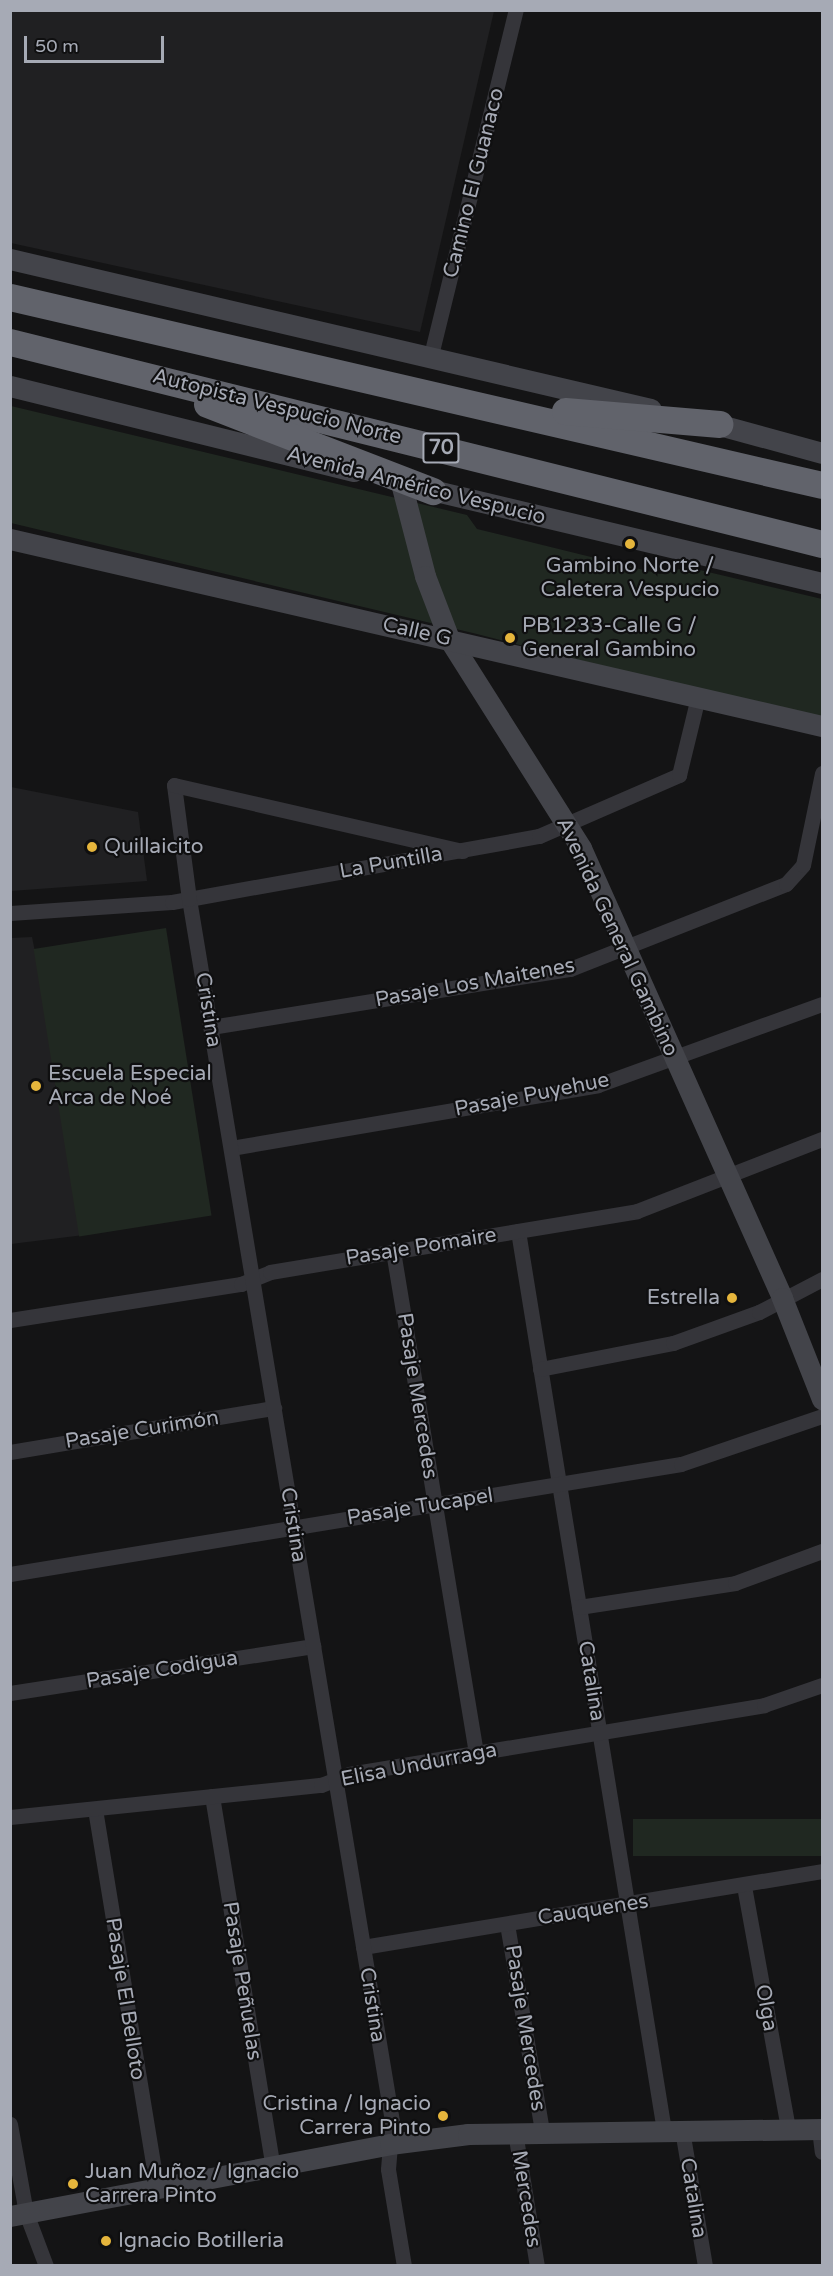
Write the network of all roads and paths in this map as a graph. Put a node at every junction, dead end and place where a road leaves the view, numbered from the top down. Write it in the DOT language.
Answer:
graph roads {
  1 [pos="516,10"];
  2 [pos="10,259"];
  3 [pos="10,297"];
  4 [pos="10,342"];
  5 [pos="431,355"];
  6 [pos="94,361"];
  7 [pos="10,386"];
  8 [pos="468,402"];
  9 [pos="719,424"];
  10 [pos="822,453"];
  11 [pos="401,483"];
  12 [pos="822,485"];
  13 [pos="433,490"];
  14 [pos="10,539"];
  15 [pos="822,544"];
  16 [pos="822,583"];
  17 [pos="449,639"];
  18 [pos="698,697"];
  19 [pos="822,726"];
  20 [pos="822,773"];
  21 [pos="569,826"];
  22 [pos="464,851"];
  23 [pos="189,899"];
  24 [pos="10,913"];
  25 [pos="625,947"];
  26 [pos="822,1004"];
  27 [pos="211,1027"];
  28 [pos="673,1056"];
  29 [pos="822,1140"];
  30 [pos="231,1149"];
  31 [pos="727,1176"];
  32 [pos="518,1231"];
  33 [pos="393,1251"];
  34 [pos="252,1279"];
  35 [pos="822,1279"];
  36 [pos="782,1298"];
  37 [pos="10,1320"];
  38 [pos="540,1369"];
  39 [pos="822,1399"];
  40 [pos="274,1408"];
  41 [pos="822,1416"];
  42 [pos="10,1452"];
  43 [pos="559,1484"];
  44 [pos="435,1505"];
  45 [pos="293,1528"];
  46 [pos="822,1551"];
  47 [pos="10,1574"];
  48 [pos="579,1607"];
  49 [pos="313,1646"];
  50 [pos="822,1685"];
  51 [pos="10,1693"];
  52 [pos="599,1732"];
  53 [pos="476,1753"];
  54 [pos="335,1780"];
  55 [pos="212,1796"];
  56 [pos="95,1809"];
  57 [pos="10,1817"];
  58 [pos="822,1871"];
  59 [pos="744,1886"];
  60 [pos="627,1905"];
  61 [pos="507,1924"];
  62 [pos="363,1947"];
  63 [pos="10,2124"];
  64 [pos="788,2129"];
  65 [pos="821,2129"];
  66 [pos="673,2130"];
  67 [pos="515,2132"];
  68 [pos="542,2132"];
  69 [pos="390,2144"];
  70 [pos="822,2152"];
  71 [pos="273,2167"];
  72 [pos="157,2188"];
  73 [pos="18,2215"];
  74 [pos="46,2265"];
  75 [pos="404,2265"];
  76 [pos="537,2265"];
  77 [pos="705,2265"];
  1 -- 5 [label="street, Camino El Guanaco"];
  2 -- 5 [label="main road"];
  3 -- 8 [label="highway, 70"];
  4 -- 6 [label="highway, Autopista Vespucio Norte / 70"];
  5 -- 9 [label="main road"];
  6 -- 13 [label="highway"];
  6 -- 15 [label="highway, Autopista Vespucio Norte / 70"];
  7 -- 11 [label="main road, Avenida Américo Vespucio"];
  8 -- 9 [label="highway"];
  8 -- 12 [label="highway, 70"];
  9 -- 10 [label="main road"];
  11 -- 13 [label="main road, Avenida Américo Vespucio"];
  11 -- 17 [label="main road, Avenida General Gambino"];
  13 -- 16 [label="main road, Avenida Américo Vespucio"];
  14 -- 17 [label="main road, Calle G"];
  17 -- 18 [label="main road, Calle G"];
  17 -- 21 [label="main road, Avenida General Gambino"];
  18 -- 19 [label="main road, Calle G"];
  18 -- 21 [label="street, La Puntilla"];
  20 -- 25 [label="street, Pasaje Los Maitenes"];
  21 -- 22 [label="street, La Puntilla"];
  21 -- 25 [label="main road, Avenida General Gambino"];
  22 -- 23 [label="street, La Puntilla"];
  22 -- 23 [label="street, Cristina"];
  23 -- 24 [label="street, La Puntilla"];
  23 -- 27 [label="street, Cristina"];
  25 -- 27 [label="street, Pasaje Los Maitenes"];
  25 -- 28 [label="main road, Avenida General Gambino"];
  26 -- 28 [label="street, Pasaje Puyehue"];
  27 -- 30 [label="street, Cristina"];
  28 -- 30 [label="street, Pasaje Puyehue"];
  28 -- 31 [label="main road, Avenida General Gambino"];
  29 -- 31 [label="street, Pasaje Pomaire"];
  30 -- 34 [label="street, Cristina"];
  31 -- 32 [label="street, Pasaje Pomaire"];
  31 -- 36 [label="main road, Avenida General Gambino"];
  32 -- 33 [label="street, Pasaje Pomaire"];
  32 -- 38 [label="street, Catalina"];
  33 -- 34 [label="street, Pasaje Pomaire"];
  33 -- 44 [label="street, Pasaje Mercedes"];
  34 -- 37 [label="street, Pasaje Pomaire"];
  34 -- 40 [label="street, Cristina"];
  35 -- 36 [label="street"];
  36 -- 38 [label="street"];
  36 -- 39 [label="main road, Avenida General Gambino"];
  38 -- 43 [label="street, Catalina"];
  40 -- 42 [label="street, Pasaje Curimón"];
  40 -- 45 [label="street, Cristina"];
  41 -- 43 [label="street, Pasaje Tucapel"];
  43 -- 44 [label="street, Pasaje Tucapel"];
  43 -- 48 [label="street, Catalina"];
  44 -- 45 [label="street, Pasaje Tucapel"];
  44 -- 53 [label="street, Pasaje Mercedes"];
  45 -- 47 [label="street, Pasaje Tucapel"];
  45 -- 49 [label="street, Cristina"];
  46 -- 48 [label="street"];
  48 -- 52 [label="street, Catalina"];
  49 -- 51 [label="street, Pasaje Codigua"];
  49 -- 54 [label="street, Cristina"];
  50 -- 52 [label="street, Elisa Undurraga"];
  52 -- 53 [label="street, Elisa Undurraga"];
  52 -- 60 [label="street, Catalina"];
  53 -- 54 [label="street, Elisa Undurraga"];
  54 -- 55 [label="street, Elisa Undurraga"];
  54 -- 62 [label="street, Cristina"];
  55 -- 56 [label="street, Elisa Undurraga"];
  55 -- 71 [label="street, Pasaje Peñuelas"];
  56 -- 57 [label="street, Elisa Undurraga"];
  56 -- 72 [label="street, Pasaje El Belloto"];
  58 -- 59 [label="street, Cauquenes"];
  59 -- 60 [label="street, Cauquenes"];
  59 -- 64 [label="street, Olga"];
  60 -- 61 [label="street, Cauquenes"];
  60 -- 66 [label="street, Catalina"];
  61 -- 62 [label="street, Cauquenes"];
  61 -- 68 [label="street, Pasaje Mercedes"];
  62 -- 69 [label="street, Cristina"];
  63 -- 73 [label="street"];
  64 -- 65 [label="main road"];
  64 -- 66 [label="main road"];
  65 -- 70 [label="street"];
  66 -- 68 [label="main road"];
  66 -- 77 [label="street, Catalina"];
  67 -- 68 [label="main road"];
  67 -- 69 [label="main road"];
  67 -- 76 [label="street, Mercedes"];
  69 -- 71 [label="main road"];
  69 -- 75 [label="street, Cristina"];
  71 -- 72 [label="main road"];
  72 -- 73 [label="main road"];
  73 -- 74 [label="street"];
}
